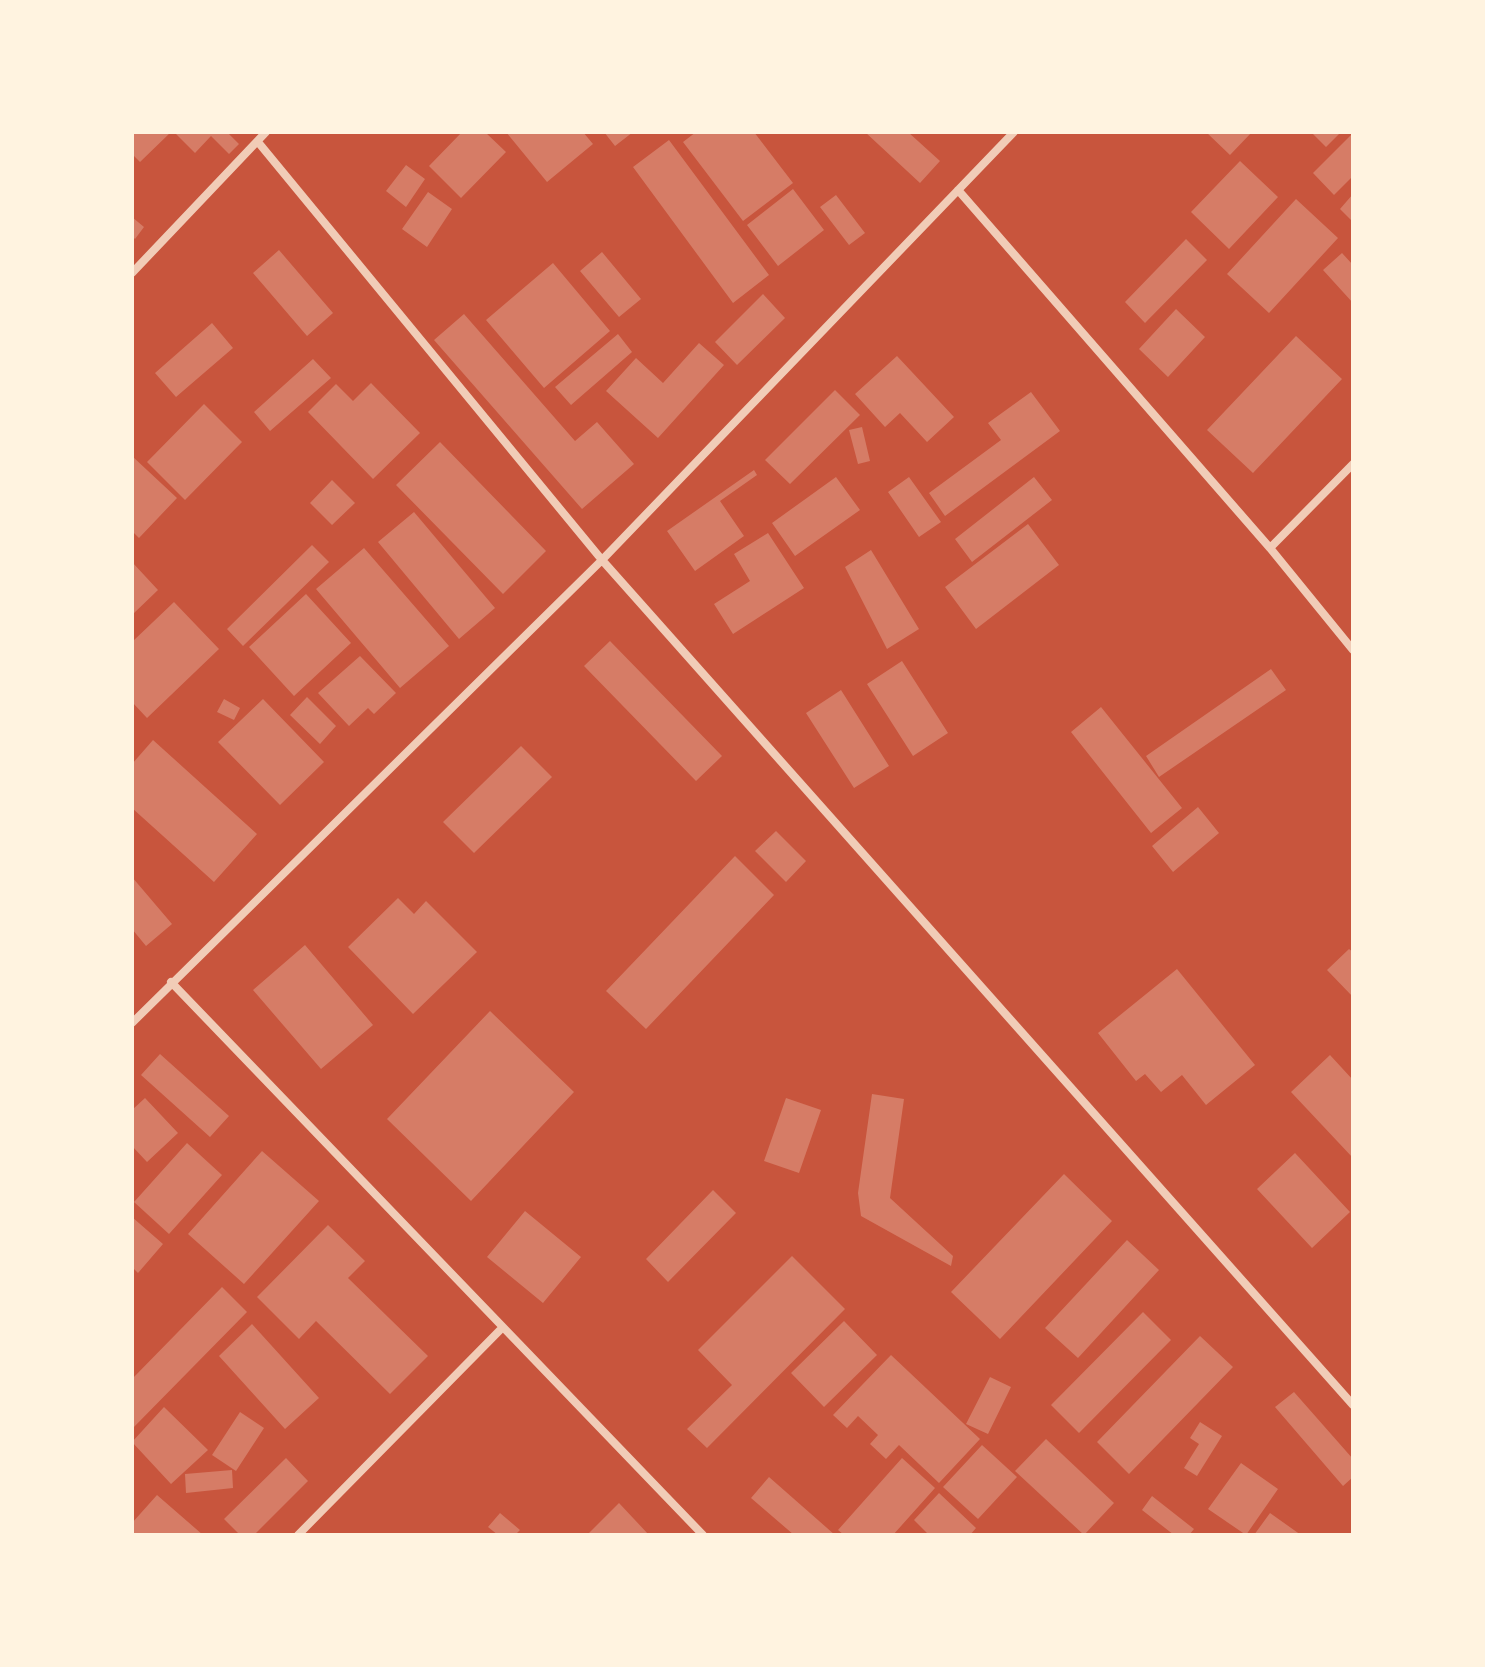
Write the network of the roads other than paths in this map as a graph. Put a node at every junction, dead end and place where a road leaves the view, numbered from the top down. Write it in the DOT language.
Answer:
graph roads {
  1 [pos="266,132"];
  2 [pos="1008,134"];
  3 [pos="258,142"];
  4 [pos="958,190"];
  5 [pos="132,273"];
  6 [pos="1353,464"];
  7 [pos="1270,548"];
  8 [pos="602,560"];
  9 [pos="1353,650"];
  10 [pos="171,982"];
  11 [pos="132,1023"];
  12 [pos="503,1327"];
  13 [pos="1353,1405"];
  14 [pos="298,1535"];
  15 [pos="703,1535"];
  1 -- 3 [label="street"];
  2 -- 4 [label="street"];
  3 -- 5 [label="street"];
  3 -- 8 [label="street"];
  4 -- 7 [label="street"];
  4 -- 8 [label="street"];
  6 -- 7 [label="street"];
  7 -- 9 [label="street"];
  8 -- 10 [label="street"];
  8 -- 13 [label="street"];
  10 -- 11 [label="street"];
  10 -- 12 [label="street"];
  12 -- 14 [label="street"];
  12 -- 15 [label="street"];
}
